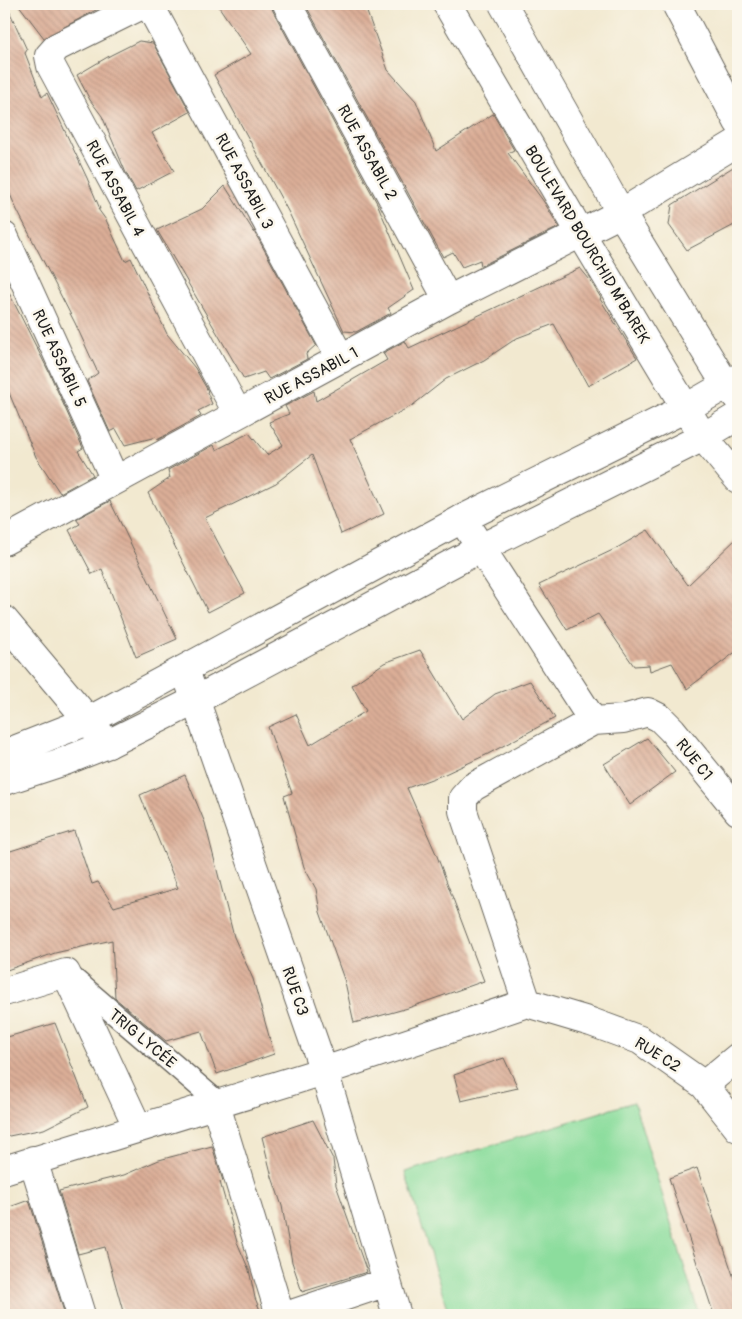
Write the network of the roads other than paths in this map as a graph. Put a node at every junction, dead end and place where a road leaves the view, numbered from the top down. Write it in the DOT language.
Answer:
graph roads {
  1 [pos="144,4"];
  2 [pos="149,4"];
  3 [pos="287,4"];
  4 [pos="447,4"];
  5 [pos="503,4"];
  6 [pos="676,4"];
  7 [pos="738,122"];
  8 [pos="738,142"];
  9 [pos="620,213"];
  10 [pos="580,232"];
  11 [pos="4,236"];
  12 [pos="448,300"];
  13 [pos="341,359"];
  14 [pos="734,387"];
  15 [pos="686,408"];
  16 [pos="238,414"];
  17 [pos="738,416"];
  18 [pos="703,437"];
  19 [pos="738,479"];
  20 [pos="115,480"];
  21 [pos="462,519"];
  22 [pos="4,541"];
  23 [pos="481,548"];
  24 [pos="4,620"];
  25 [pos="185,670"];
  26 [pos="196,700"];
  27 [pos="88,721"];
  28 [pos="593,721"];
  29 [pos="108,744"];
  30 [pos="4,754"];
  31 [pos="4,781"];
  32 [pos="738,811"];
  33 [pos="66,973"];
  34 [pos="4,992"];
  35 [pos="528,1003"];
  36 [pos="738,1057"];
  37 [pos="324,1072"];
  38 [pos="704,1084"];
  39 [pos="218,1104"];
  40 [pos="138,1128"];
  41 [pos="738,1128"];
  42 [pos="33,1160"];
  43 [pos="4,1170"];
  44 [pos="387,1282"];
  45 [pos="80,1315"];
  46 [pos="280,1315"];
  47 [pos="289,1315"];
  48 [pos="397,1315"];
  1 -- 16 [label="street, RUE ASSABIL 4"];
  2 -- 13 [label="street, RUE ASSABIL 3"];
  3 -- 12 [label="street, RUE ASSABIL 2"];
  4 -- 10 [label="street, BOULEVARD BOURCHID M'BAREK"];
  5 -- 9 [label="street"];
  6 -- 7 [label="street"];
  8 -- 9 [label="street, RUE ASSABIL 1"];
  9 -- 10 [label="street, RUE ASSABIL 1"];
  9 -- 14 [label="street"];
  10 -- 12 [label="street, RUE ASSABIL 1"];
  10 -- 15 [label="street, BOULEVARD BOURCHID M'BAREK"];
  11 -- 20 [label="street, RUE ASSABIL 5"];
  12 -- 13 [label="street, RUE ASSABIL 1"];
  13 -- 16 [label="street, RUE ASSABIL 1"];
  14 -- 15 [label="street"];
  15 -- 18 [label="street, BOULEVARD BOURCHID M'BAREK"];
  15 -- 21 [label="street"];
  16 -- 20 [label="street, RUE ASSABIL 1"];
  17 -- 18 [label="street"];
  18 -- 19 [label="street, BOULEVARD BOURCHID M'BAREK"];
  18 -- 23 [label="street"];
  20 -- 22 [label="street, RUE ASSABIL 1"];
  21 -- 23 [label="street"];
  21 -- 25 [label="street"];
  23 -- 26 [label="street"];
  23 -- 28 [label="street"];
  24 -- 27 [label="street"];
  25 -- 26 [label="street, RUE C3"];
  25 -- 27 [label="street"];
  26 -- 29 [label="street"];
  26 -- 37 [label="street, RUE C3"];
  27 -- 29 [label="street"];
  27 -- 30 [label="street"];
  28 -- 32 [label="street, RUE C1"];
  28 -- 35 [label="street"];
  29 -- 31 [label="street"];
  33 -- 34 [label="street"];
  33 -- 39 [label="street, TRIG LYCÉE"];
  33 -- 40 [label="street"];
  35 -- 37 [label="street"];
  35 -- 38 [label="street, RUE C2"];
  36 -- 38 [label="street"];
  37 -- 39 [label="street"];
  37 -- 44 [label="street, RUE C3"];
  38 -- 41 [label="street, RUE C2"];
  39 -- 40 [label="street"];
  39 -- 46 [label="street"];
  40 -- 42 [label="street"];
  42 -- 43 [label="street"];
  42 -- 45 [label="street"];
  44 -- 47 [label="street"];
  44 -- 48 [label="street, RUE C3"];
}
